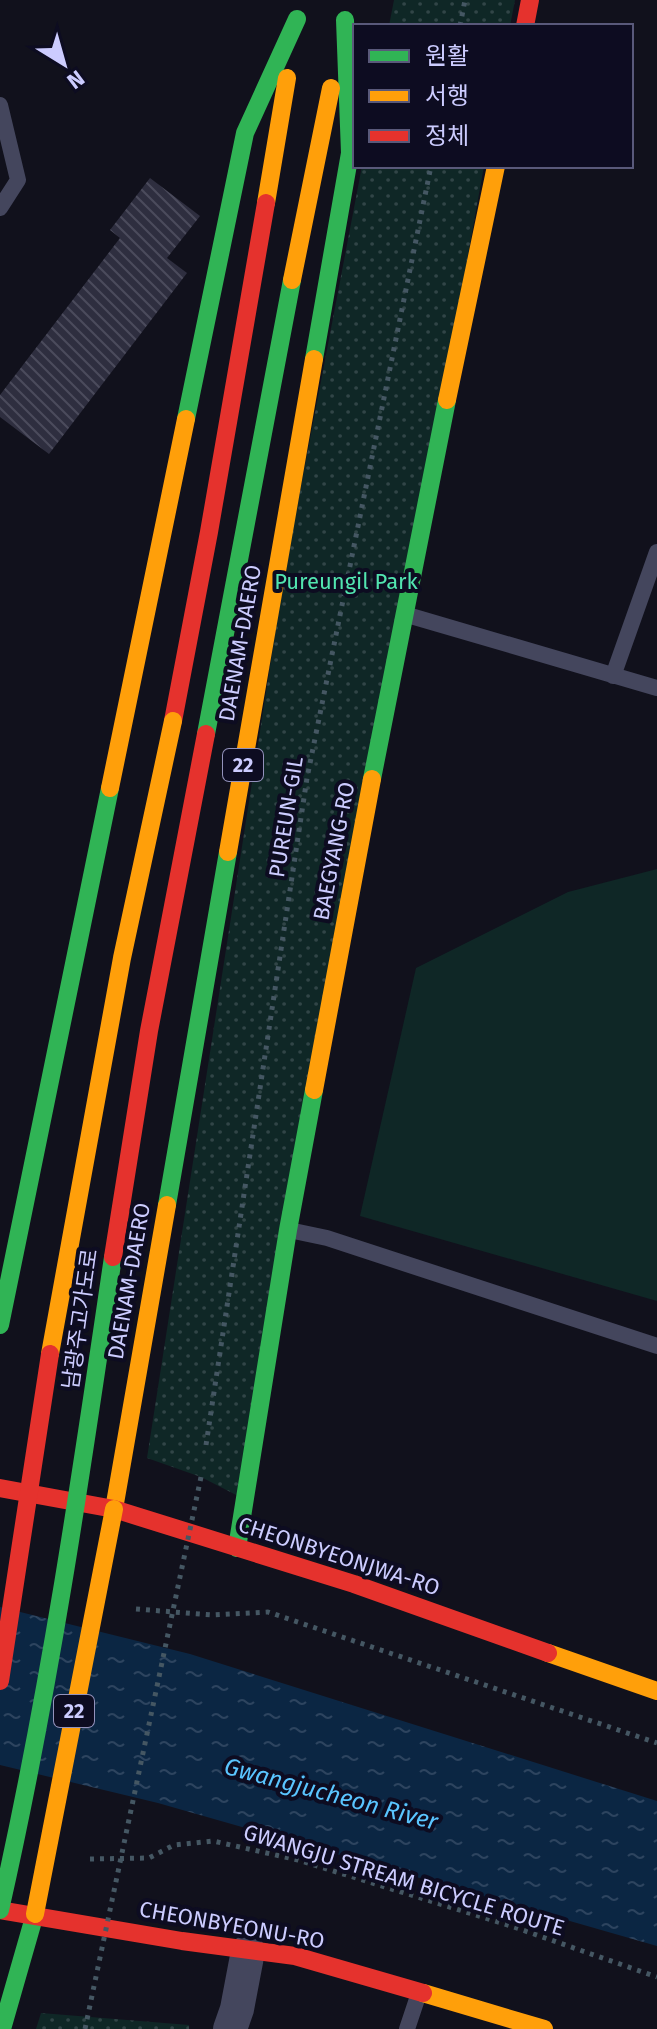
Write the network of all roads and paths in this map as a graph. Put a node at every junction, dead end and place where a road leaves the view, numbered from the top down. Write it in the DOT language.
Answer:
graph roads {
  1 [pos="301,0"];
  2 [pos="349,0"];
  3 [pos="465,0"];
  4 [pos="530,0"];
  5 [pos="297,19"];
  6 [pos="345,20"];
  7 [pos="460,24"];
  8 [pos="525,24"];
  9 [pos="0,105"];
  10 [pos="431,168"];
  11 [pos="496,168"];
  12 [pos="0,208"];
  13 [pos="657,552"];
  14 [pos="403,614"];
  15 [pos="613,676"];
  16 [pos="657,688"];
  17 [pos="206,734"];
  18 [pos="288,1230"];
  19 [pos="0,1325"];
  20 [pos="657,1346"];
  21 [pos="206,1446"];
  22 [pos="203,1462"];
  23 [pos="0,1488"];
  24 [pos="114,1509"];
  25 [pos="237,1548"];
  26 [pos="133,1609"];
  27 [pos="0,1681"];
  28 [pos="657,1691"];
  29 [pos="657,1743"];
  30 [pos="89,1859"];
  31 [pos="0,1910"];
  32 [pos="35,1914"];
  33 [pos="248,1951"];
  34 [pos="657,1977"];
  35 [pos="419,1993"];
  36 [pos="2,2029"];
  37 [pos="85,2029"];
  38 [pos="230,2029"];
  39 [pos="407,2029"];
  40 [pos="544,2029"];
  1 -- 5 [label="main road"];
  2 -- 6 [label="main road, DAENAM-DAERO / 22"];
  3 -- 7 [label="path"];
  4 -- 8 [label="main road"];
  5 -- 19 [label="main road"];
  5 -- 27 [label="main road, 남광주고가도로, bridge"];
  6 -- 17 [label="main road, DAENAM-DAERO"];
  6 -- 24 [label="main road, DAENAM-DAERO / 22"];
  9 -- 12 [label="lane"];
  10 -- 21 [label="path, PUREUN-GIL"];
  11 -- 14 [label="main road, BAEGYANG-RO"];
  13 -- 15 [label="lane"];
  14 -- 15 [label="lane"];
  14 -- 18 [label="main road, BAEGYANG-RO"];
  15 -- 16 [label="lane"];
  17 -- 31 [label="main road, 남광주고가도로, bridge"];
  18 -- 20 [label="lane"];
  18 -- 25 [label="main road, BAEGYANG-RO"];
  22 -- 37 [label="path, bridge"];
  23 -- 24 [label="main road, CHEONBYEONJWA-RO"];
  24 -- 25 [label="main road, CHEONBYEONJWA-RO"];
  24 -- 32 [label="main road, 22, bridge"];
  25 -- 28 [label="main road, CHEONBYEONJWA-RO"];
  26 -- 29 [label="path"];
  30 -- 34 [label="path, GWANGJU STREAM BICYCLE ROUTE"];
  31 -- 32 [label="main road, CHEONBYEONU-RO"];
  32 -- 33 [label="main road, CHEONBYEONU-RO"];
  32 -- 36 [label="main road, 22"];
  33 -- 35 [label="main road, CHEONBYEONU-RO"];
  33 -- 38 [label="street"];
  35 -- 39 [label="lane"];
  35 -- 40 [label="main road, CHEONBYEONU-RO"];
}
